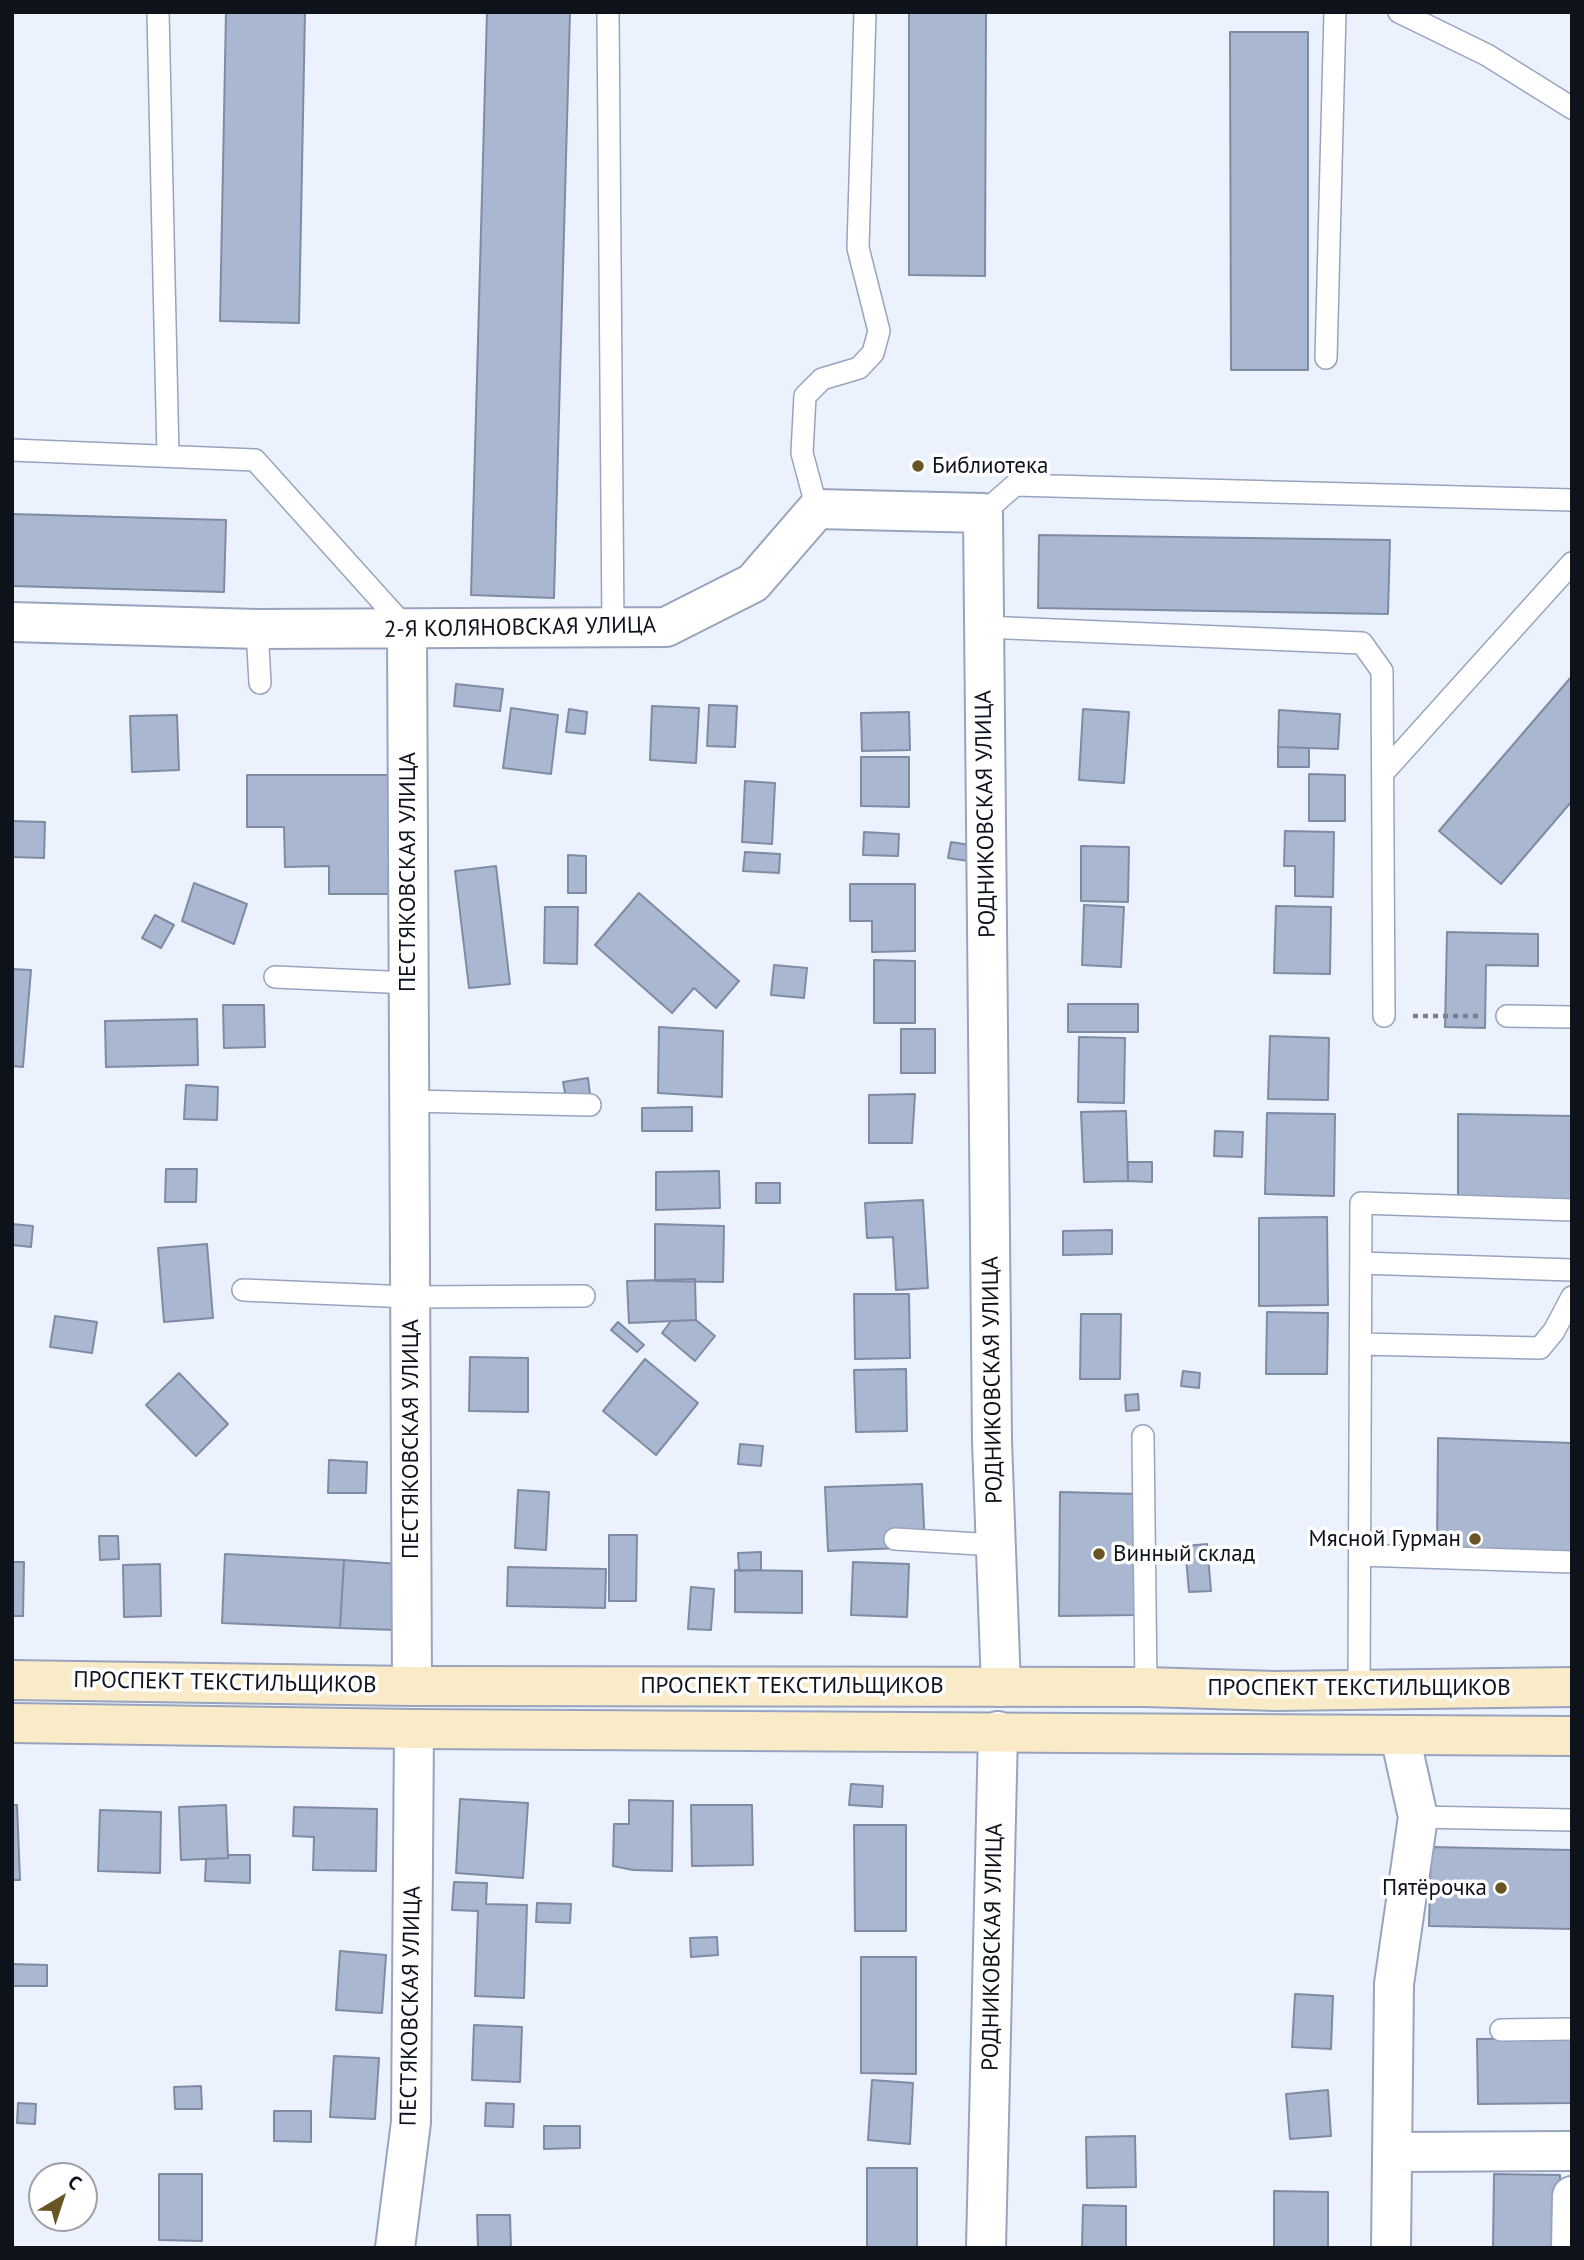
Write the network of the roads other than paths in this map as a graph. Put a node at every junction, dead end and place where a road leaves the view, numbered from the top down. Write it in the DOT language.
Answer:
graph roads {
  1 [pos="158,12"];
  2 [pos="608,12"];
  3 [pos="865,12"];
  4 [pos="1335,12"];
  5 [pos="1399,12"];
  6 [pos="1572,108"];
  7 [pos="1326,358"];
  8 [pos="12,450"];
  9 [pos="168,456"];
  10 [pos="1572,500"];
  11 [pos="817,509"];
  12 [pos="983,513"];
  13 [pos="1572,563"];
  14 [pos="12,622"];
  15 [pos="613,628"];
  16 [pos="984,628"];
  17 [pos="257,629"];
  18 [pos="407,629"];
  19 [pos="260,683"];
  20 [pos="1383,773"];
  21 [pos="275,977"];
  22 [pos="409,983"];
  23 [pos="1384,1016"];
  24 [pos="1507,1016"];
  25 [pos="1572,1017"];
  26 [pos="410,1101"];
  27 [pos="590,1105"];
  28 [pos="1572,1210"];
  29 [pos="1361,1263"];
  30 [pos="1572,1270"];
  31 [pos="243,1290"];
  32 [pos="584,1296"];
  33 [pos="410,1297"];
  34 [pos="1572,1297"];
  35 [pos="1361,1344"];
  36 [pos="1143,1436"];
  37 [pos="895,1539"];
  38 [pos="996,1545"];
  39 [pos="1360,1555"];
  40 [pos="1572,1562"];
  41 [pos="12,1680"];
  42 [pos="412,1686"];
  43 [pos="1001,1687"];
  44 [pos="1146,1687"];
  45 [pos="1572,1687"];
  46 [pos="1359,1690"];
  47 [pos="12,1723"];
  48 [pos="414,1730"];
  49 [pos="998,1731"];
  50 [pos="1401,1736"];
  51 [pos="1572,1736"];
  52 [pos="1418,1817"];
  53 [pos="1572,1820"];
  54 [pos="1572,2029"];
  55 [pos="1500,2030"];
  56 [pos="1572,2151"];
  57 [pos="1394,2152"];
  58 [pos="1572,2196"];
  59 [pos="395,2248"];
  60 [pos="986,2248"];
  61 [pos="1391,2248"];
  62 [pos="1571,2248"];
  1 -- 9 [label="lane"];
  2 -- 15 [label="lane"];
  3 -- 11 [label="lane"];
  4 -- 7 [label="lane"];
  5 -- 6 [label="lane"];
  8 -- 9 [label="lane"];
  9 -- 18 [label="lane"];
  10 -- 12 [label="lane"];
  11 -- 12 [label="street"];
  11 -- 15 [label="street, 2-Я КОЛЯНОВСКАЯ УЛИЦА"];
  12 -- 16 [label="street, РОДНИКОВСКАЯ УЛИЦА"];
  13 -- 20 [label="lane"];
  14 -- 17 [label="street, 2-Я КОЛЯНОВСКАЯ УЛИЦА"];
  15 -- 18 [label="street, 2-Я КОЛЯНОВСКАЯ УЛИЦА"];
  16 -- 20 [label="lane"];
  16 -- 38 [label="street, РОДНИКОВСКАЯ УЛИЦА"];
  17 -- 18 [label="street, 2-Я КОЛЯНОВСКАЯ УЛИЦА"];
  17 -- 19 [label="lane"];
  18 -- 22 [label="street, ПЕСТЯКОВСКАЯ УЛИЦА"];
  20 -- 23 [label="lane"];
  21 -- 22 [label="lane"];
  22 -- 26 [label="street, ПЕСТЯКОВСКАЯ УЛИЦА"];
  24 -- 25 [label="lane"];
  26 -- 27 [label="lane"];
  26 -- 33 [label="street, ПЕСТЯКОВСКАЯ УЛИЦА"];
  28 -- 29 [label="lane"];
  29 -- 30 [label="lane"];
  29 -- 35 [label="lane"];
  31 -- 33 [label="lane"];
  32 -- 33 [label="lane"];
  33 -- 42 [label="street, ПЕСТЯКОВСКАЯ УЛИЦА"];
  34 -- 35 [label="lane"];
  35 -- 39 [label="lane"];
  36 -- 44 [label="lane"];
  37 -- 38 [label="lane"];
  38 -- 43 [label="street, РОДНИКОВСКАЯ УЛИЦА"];
  39 -- 40 [label="lane"];
  39 -- 46 [label="lane"];
  41 -- 42 [label="main road, ПРОСПЕКТ ТЕКСТИЛЬЩИКОВ"];
  42 -- 43 [label="main road, ПРОСПЕКТ ТЕКСТИЛЬЩИКОВ"];
  42 -- 48 [label="main road, ПЕСТЯКОВСКАЯ УЛИЦА"];
  43 -- 44 [label="main road, ПРОСПЕКТ ТЕКСТИЛЬЩИКОВ"];
  43 -- 49 [label="main road, РОДНИКОВСКАЯ УЛИЦА"];
  44 -- 46 [label="main road, ПРОСПЕКТ ТЕКСТИЛЬЩИКОВ"];
  45 -- 46 [label="main road, ПРОСПЕКТ ТЕКСТИЛЬЩИКОВ"];
  47 -- 48 [label="main road, ПРОСПЕКТ ТЕКСТИЛЬЩИКОВ"];
  48 -- 49 [label="main road, ПРОСПЕКТ ТЕКСТИЛЬЩИКОВ"];
  48 -- 59 [label="street, ПЕСТЯКОВСКАЯ УЛИЦА"];
  49 -- 50 [label="main road, ПРОСПЕКТ ТЕКСТИЛЬЩИКОВ"];
  49 -- 60 [label="street, РОДНИКОВСКАЯ УЛИЦА"];
  50 -- 51 [label="main road, ПРОСПЕКТ ТЕКСТИЛЬЩИКОВ"];
  50 -- 52 [label="street"];
  52 -- 53 [label="lane"];
  52 -- 57 [label="street"];
  54 -- 55 [label="lane"];
  56 -- 57 [label="street"];
  57 -- 61 [label="street"];
  58 -- 62 [label="street"];
}
